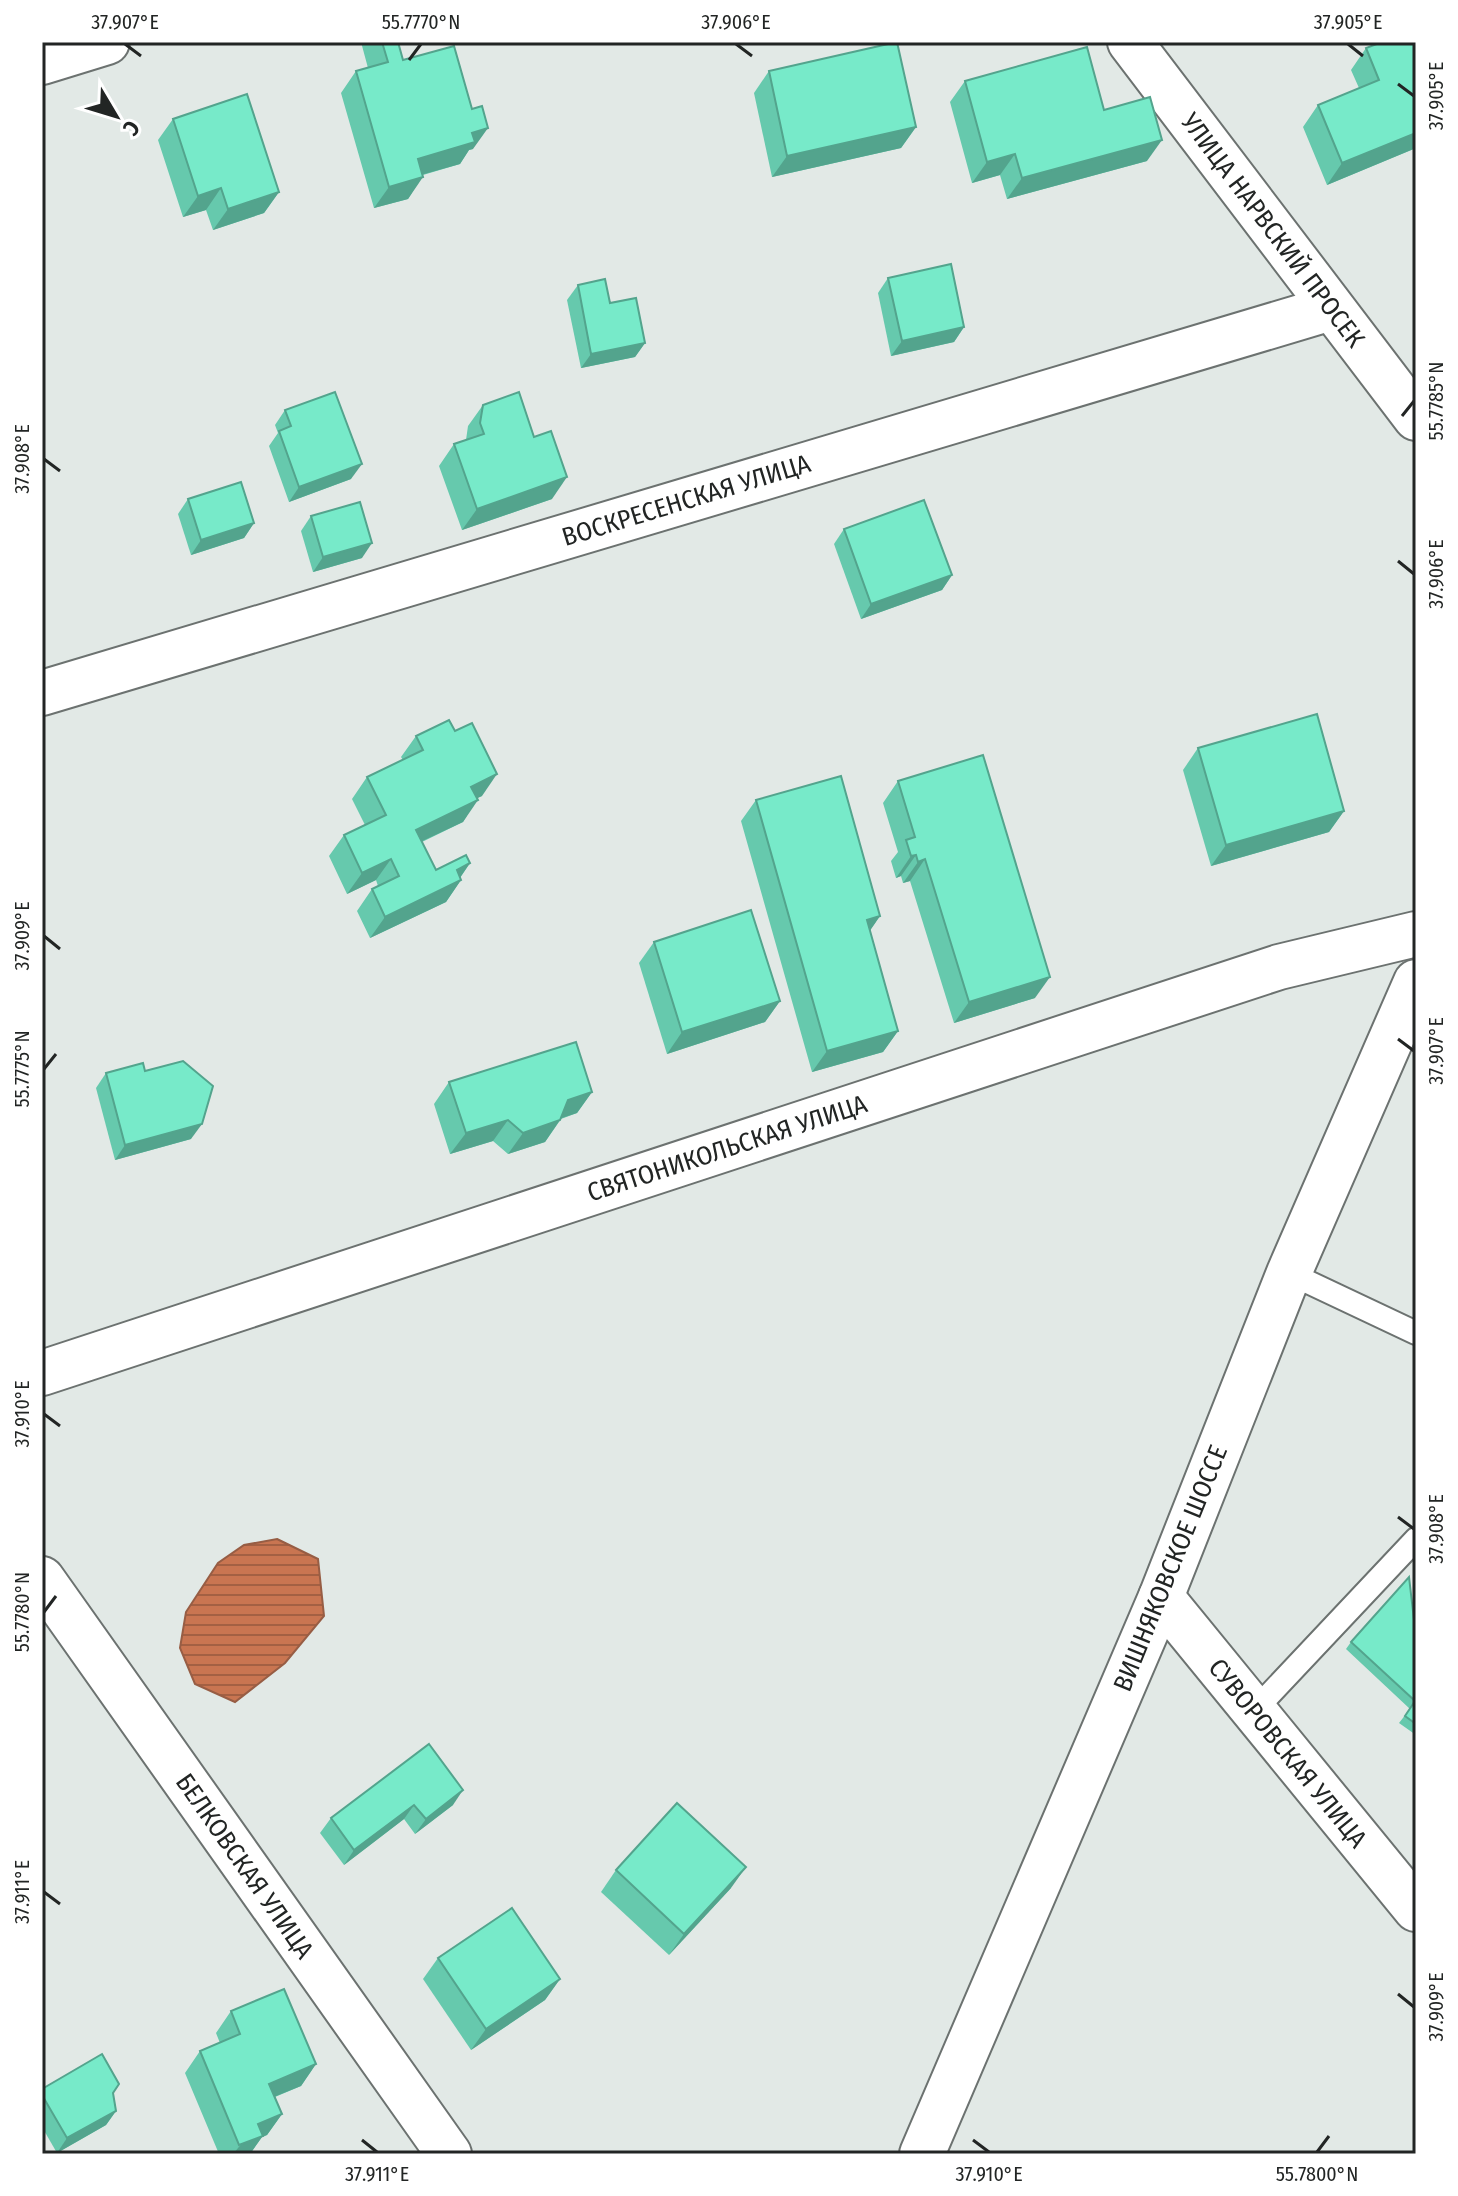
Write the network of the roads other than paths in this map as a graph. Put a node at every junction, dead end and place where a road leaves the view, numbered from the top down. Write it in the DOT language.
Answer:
graph roads {
  1 [pos="107,42"];
  2 [pos="1130,42"];
  3 [pos="42,62"];
  4 [pos="1331,308"];
  5 [pos="1416,418"];
  6 [pos="42,693"];
  7 [pos="1416,934"];
  8 [pos="1416,982"];
  9 [pos="1289,1273"];
  10 [pos="1416,1333"];
  11 [pos="42,1373"];
  12 [pos="1416,1539"];
  13 [pos="42,1579"];
  14 [pos="1161,1597"];
  15 [pos="1254,1711"];
  16 [pos="1416,1909"];
  17 [pos="449,2154"];
  18 [pos="922,2154"];
  1 -- 3 [label="street"];
  2 -- 4 [label="street, УЛИЦА НАРВСКИЙ ПРОСЕК"];
  4 -- 5 [label="street, УЛИЦА НАРВСКИЙ ПРОСЕК"];
  4 -- 6 [label="street, ВОСКРЕСЕНСКАЯ УЛИЦА"];
  7 -- 11 [label="street, СВЯТОНИКОЛЬСКАЯ УЛИЦА"];
  8 -- 9 [label="street, ВИШНЯКОВСКОЕ ШОССЕ"];
  9 -- 10 [label="lane"];
  9 -- 14 [label="street, ВИШНЯКОВСКОЕ ШОССЕ"];
  12 -- 15 [label="lane"];
  13 -- 17 [label="street, БЕЛКОВСКАЯ УЛИЦА"];
  14 -- 15 [label="street, СУВОРОВСКАЯ УЛИЦА"];
  14 -- 18 [label="street, ВИШНЯКОВСКОЕ ШОССЕ"];
  15 -- 16 [label="street, СУВОРОВСКАЯ УЛИЦА"];
}
